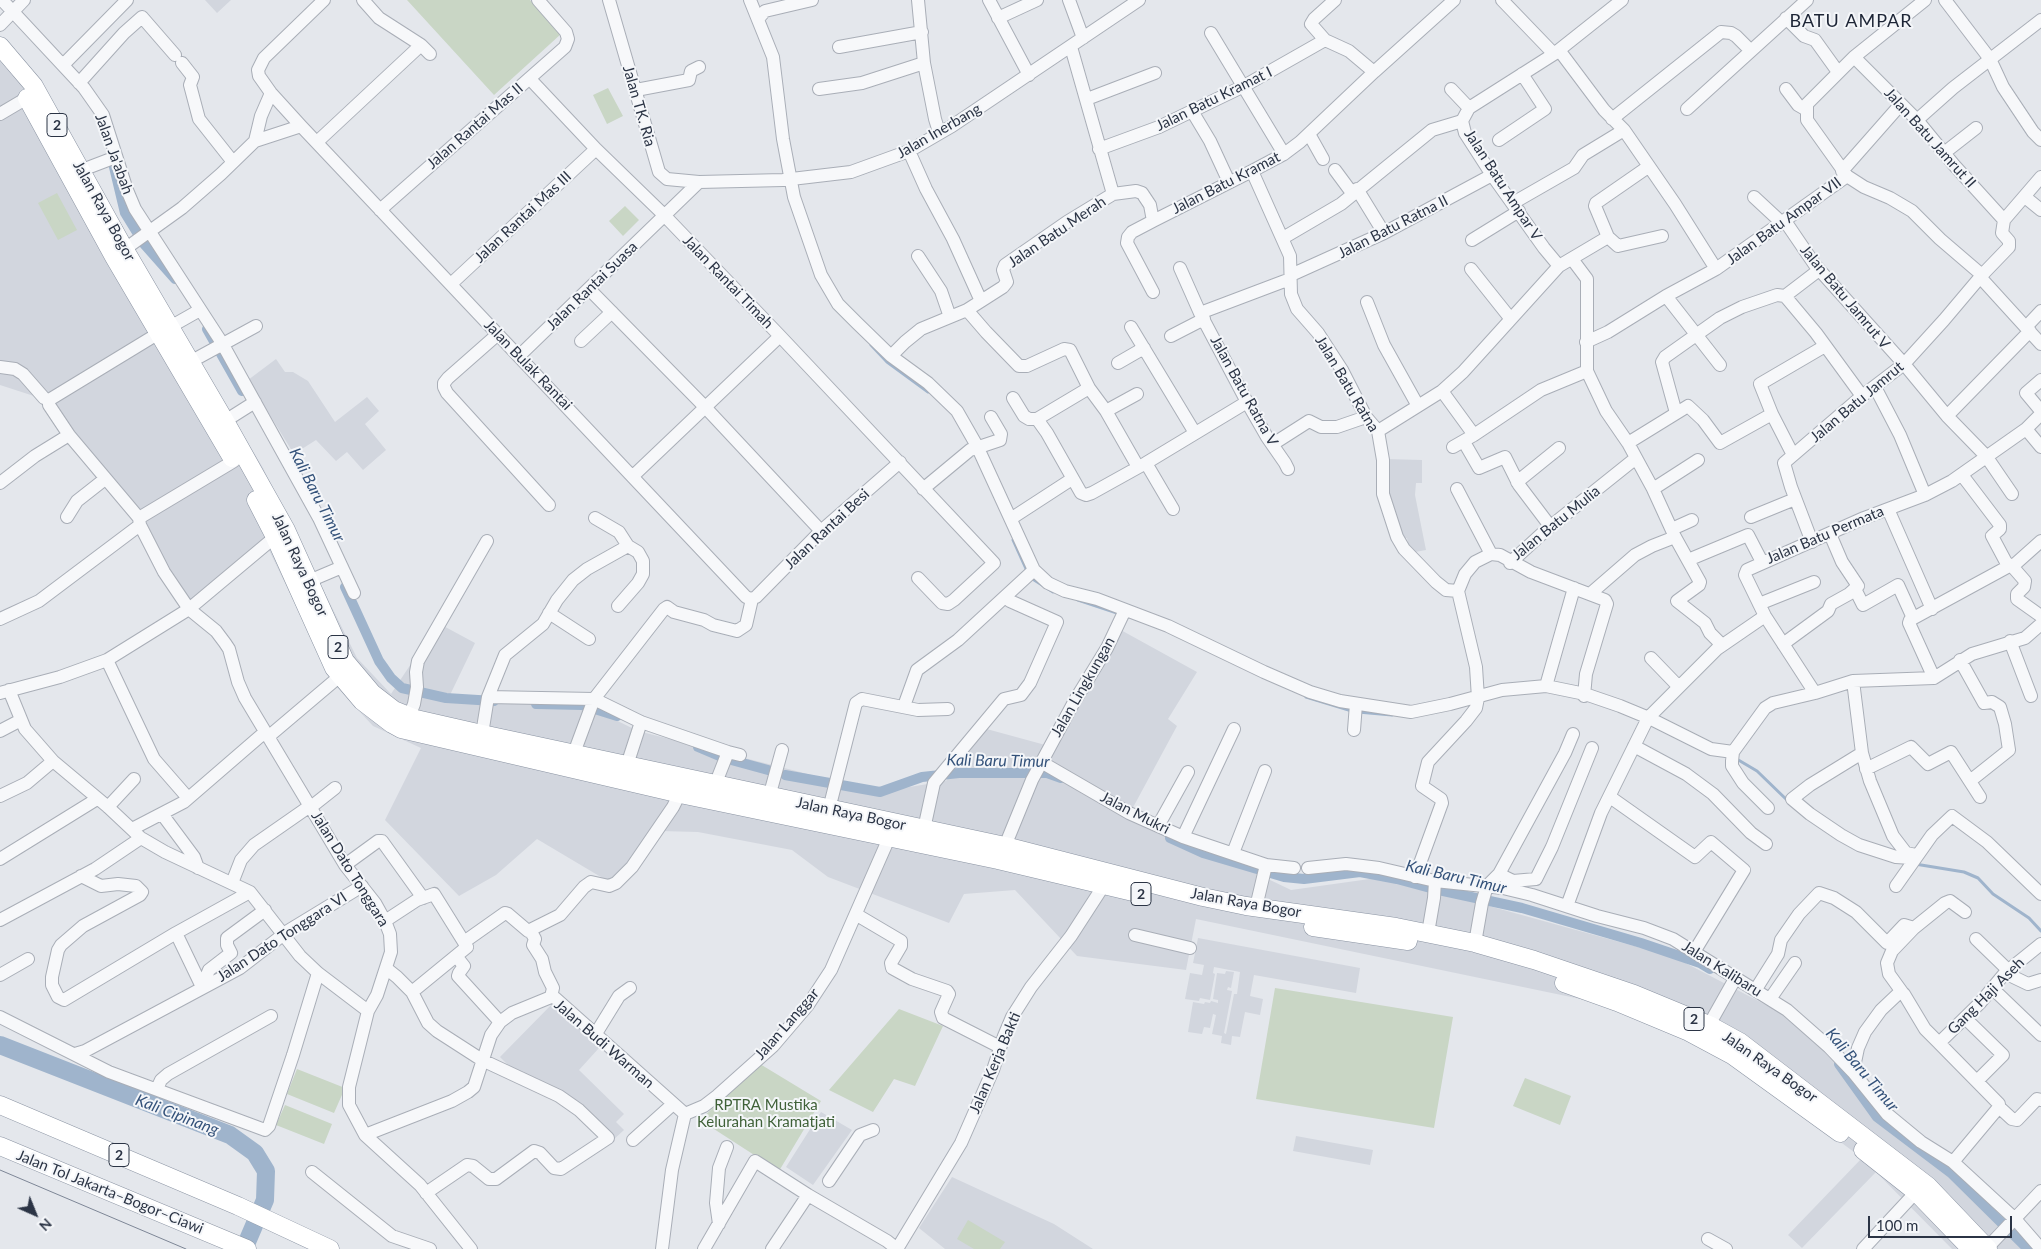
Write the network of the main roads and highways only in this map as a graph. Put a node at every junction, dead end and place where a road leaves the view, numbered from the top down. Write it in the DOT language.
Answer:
graph roads {
  1 [pos="0,46"];
  2 [pos="0,64"];
  3 [pos="133,244"];
  4 [pos="164,330"];
  5 [pos="217,416"];
  6 [pos="749,800"];
  7 [pos="774,803"];
  8 [pos="1106,879"];
  9 [pos="1201,902"];
  10 [pos="1378,930"];
  11 [pos="0,1105"];
  12 [pos="0,1146"];
  13 [pos="247,1249"];
  14 [pos="330,1249"];
  15 [pos="1982,1249"];
  1 -- 3 [label="highway, Jalan Raya Bogor / 2"];
  2 -- 3 [label="highway, Jalan Raya Bogor / 2"];
  3 -- 4 [label="highway, Jalan Raya Bogor / 2"];
  4 -- 5 [label="highway, Jalan Raya Bogor / 2"];
  4 -- 5 [label="highway, Jalan Raya Bogor / 2"];
  5 -- 6 [label="highway, Jalan Raya Bogor / 2"];
  5 -- 6 [label="highway, Jalan Raya Bogor / 2"];
  6 -- 7 [label="highway, Jalan Raya Bogor / 2"];
  7 -- 8 [label="highway, Jalan Raya Bogor / 2"];
  7 -- 8 [label="highway, Jalan Raya Bogor / 2"];
  8 -- 9 [label="highway, Jalan Raya Bogor / 2"];
  9 -- 10 [label="highway, Jalan Raya Bogor / 2"];
  9 -- 10 [label="highway, Jalan Raya Bogor / 2"];
  10 -- 15 [label="highway, Jalan Raya Bogor / 2"];
  10 -- 15 [label="highway, Jalan Raya Bogor / 2"];
  11 -- 14 [label="highway, 2"];
  12 -- 13 [label="highway, Jalan Tol Jakarta–Bogor–Ciawi"];
}
